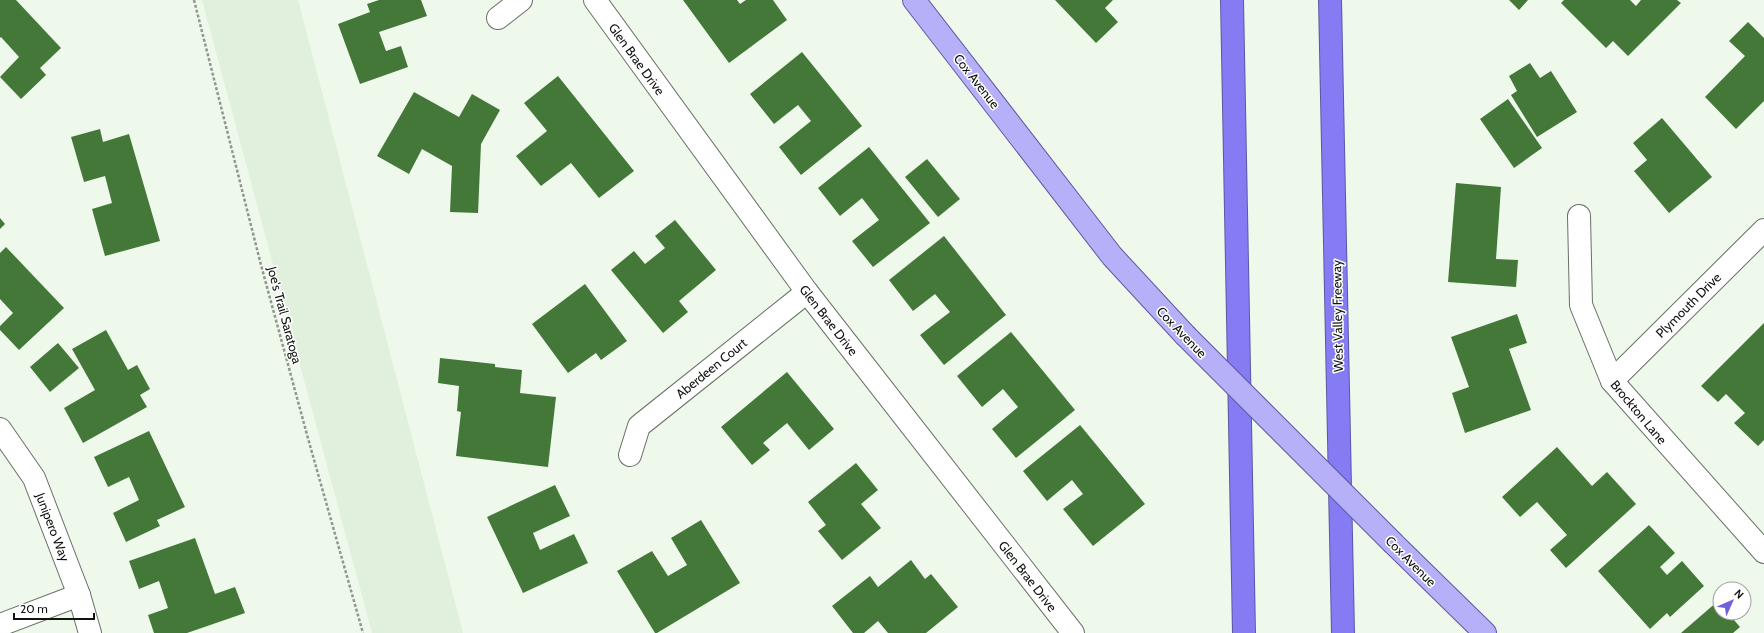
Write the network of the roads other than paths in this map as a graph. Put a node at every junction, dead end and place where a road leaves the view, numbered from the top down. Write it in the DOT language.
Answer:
graph roads {
  1 [pos="521,0"];
  2 [pos="595,0"];
  3 [pos="914,0"];
  4 [pos="1232,0"];
  5 [pos="1330,0"];
  6 [pos="498,18"];
  7 [pos="1578,216"];
  8 [pos="1764,230"];
  9 [pos="807,292"];
  10 [pos="1612,381"];
  11 [pos="0,429"];
  12 [pos="630,455"];
  13 [pos="1764,552"];
  14 [pos="79,595"];
  15 [pos="0,625"];
  16 [pos="90,633"];
  17 [pos="1073,633"];
  18 [pos="1244,633"];
  19 [pos="1343,633"];
  20 [pos="1485,633"];
  1 -- 6 [label="street"];
  2 -- 9 [label="street, Glen Brae Drive"];
  3 -- 20 [label="main road, Cox Avenue, bridge"];
  4 -- 18 [label="highway"];
  5 -- 19 [label="highway, West Valley Freeway"];
  7 -- 10 [label="street, Brockton Lane"];
  8 -- 10 [label="street, Plymouth Drive"];
  9 -- 12 [label="street, Aberdeen Court"];
  9 -- 17 [label="street, Glen Brae Drive"];
  10 -- 13 [label="street, Brockton Lane"];
  11 -- 14 [label="street, Junipero Way"];
  14 -- 15 [label="street"];
  14 -- 16 [label="street, Junipero Way"];
}
